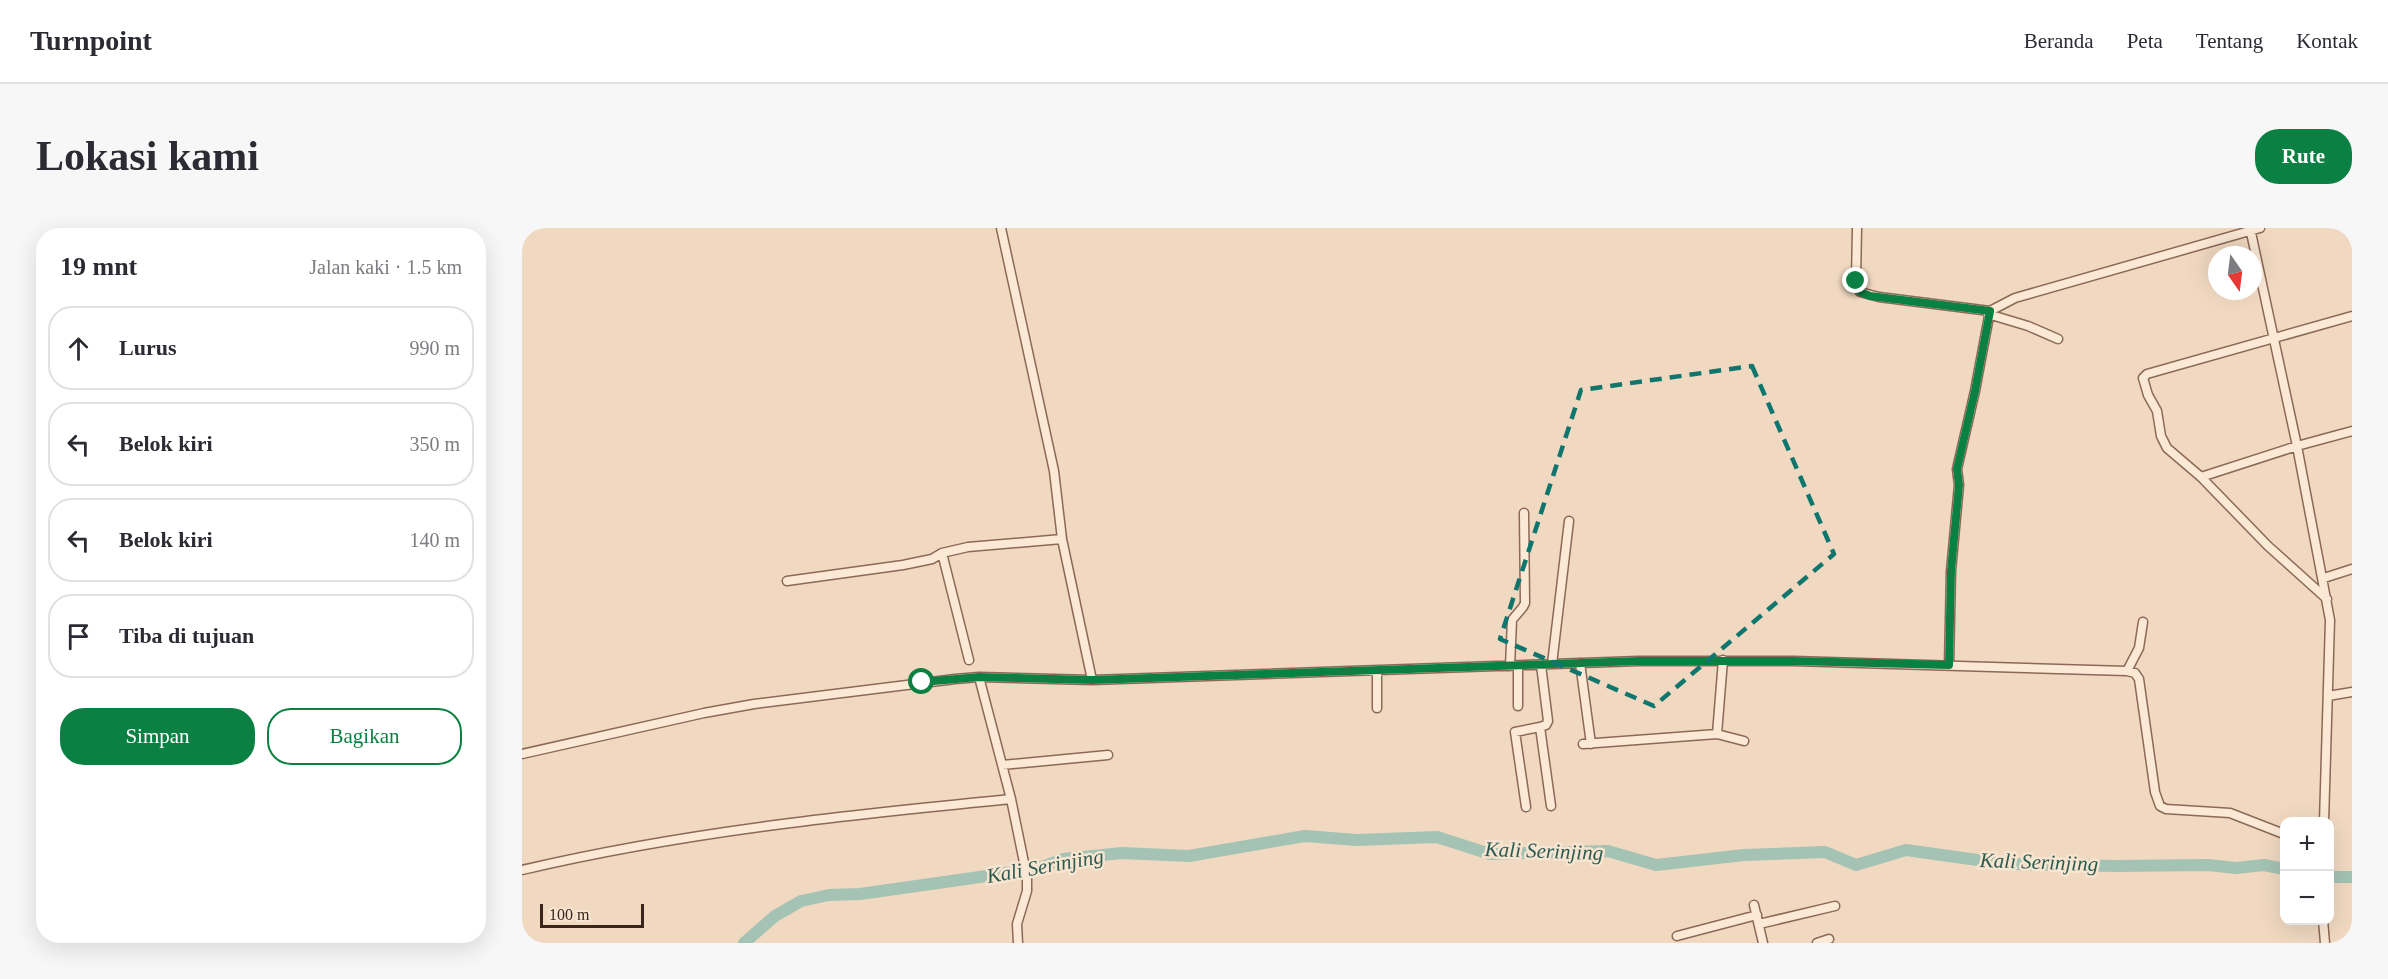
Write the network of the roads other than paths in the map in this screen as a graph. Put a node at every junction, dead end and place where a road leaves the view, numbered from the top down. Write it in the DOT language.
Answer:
graph roads {
  1 [pos="1001,228"];
  2 [pos="1857,228"];
  3 [pos="2260,228"];
  4 [pos="2250,229"];
  5 [pos="1989,313"];
  6 [pos="2352,316"];
  7 [pos="2058,339"];
  8 [pos="2274,339"];
  9 [pos="2352,431"];
  10 [pos="2297,446"];
  11 [pos="2201,477"];
  12 [pos="1524,513"];
  13 [pos="1569,521"];
  14 [pos="1062,539"];
  15 [pos="942,553"];
  16 [pos="2352,569"];
  17 [pos="2324,578"];
  18 [pos="787,581"];
  19 [pos="2327,600"];
  20 [pos="2143,622"];
  21 [pos="969,660"];
  22 [pos="1723,660"];
  23 [pos="1580,663"];
  24 [pos="1552,664"];
  25 [pos="1541,665"];
  26 [pos="1949,665"];
  27 [pos="1514,666"];
  28 [pos="1377,671"];
  29 [pos="2127,671"];
  30 [pos="979,677"];
  31 [pos="1092,680"];
  32 [pos="2352,692"];
  33 [pos="2328,696"];
  34 [pos="1518,706"];
  35 [pos="1377,708"];
  36 [pos="1540,727"];
  37 [pos="1717,734"];
  38 [pos="1744,741"];
  39 [pos="522,754"];
  40 [pos="1108,755"];
  41 [pos="1002,765"];
  42 [pos="1011,799"];
  43 [pos="1551,806"];
  44 [pos="1526,807"];
  45 [pos="2324,817"];
  46 [pos="2280,832"];
  47 [pos="522,858"];
  48 [pos="523,870"];
  49 [pos="1754,905"];
  50 [pos="1835,906"];
  51 [pos="1758,920"];
  52 [pos="2324,925"];
  53 [pos="1677,936"];
  54 [pos="1829,939"];
  55 [pos="1018,943"];
  56 [pos="1763,943"];
  57 [pos="1817,943"];
  58 [pos="2325,943"];
  1 -- 14 [label="street"];
  2 -- 5 [label="street"];
  3 -- 4 [label="street"];
  4 -- 5 [label="street"];
  4 -- 8 [label="street"];
  5 -- 7 [label="street"];
  5 -- 26 [label="street"];
  6 -- 8 [label="street"];
  8 -- 10 [label="street"];
  8 -- 11 [label="street"];
  9 -- 10 [label="street"];
  10 -- 11 [label="street"];
  10 -- 17 [label="street"];
  11 -- 19 [label="street"];
  12 -- 27 [label="street"];
  13 -- 24 [label="street"];
  14 -- 15 [label="street"];
  14 -- 31 [label="street"];
  15 -- 18 [label="street"];
  15 -- 21 [label="street"];
  16 -- 17 [label="street"];
  17 -- 19 [label="street"];
  19 -- 33 [label="street"];
  20 -- 29 [label="street"];
  22 -- 23 [label="street"];
  22 -- 26 [label="street"];
  22 -- 37 [label="street"];
  23 -- 24 [label="street"];
  23 -- 37 [label="street"];
  24 -- 25 [label="street"];
  25 -- 27 [label="street"];
  25 -- 36 [label="street"];
  26 -- 29 [label="street"];
  27 -- 28 [label="street"];
  27 -- 34 [label="street"];
  28 -- 31 [label="street"];
  28 -- 35 [label="street"];
  29 -- 46 [label="street"];
  30 -- 31 [label="street"];
  30 -- 39 [label="street"];
  30 -- 41 [label="street"];
  32 -- 33 [label="street"];
  33 -- 45 [label="street"];
  36 -- 43 [label="street"];
  36 -- 44 [label="street"];
  37 -- 38 [label="street"];
  40 -- 41 [label="street"];
  41 -- 42 [label="street"];
  42 -- 48 [label="street"];
  42 -- 55 [label="street"];
  47 -- 48 [label="street"];
  49 -- 51 [label="street"];
  50 -- 51 [label="street"];
  51 -- 53 [label="street"];
  51 -- 56 [label="street"];
  52 -- 58 [label="street"];
  54 -- 57 [label="street"];
}
